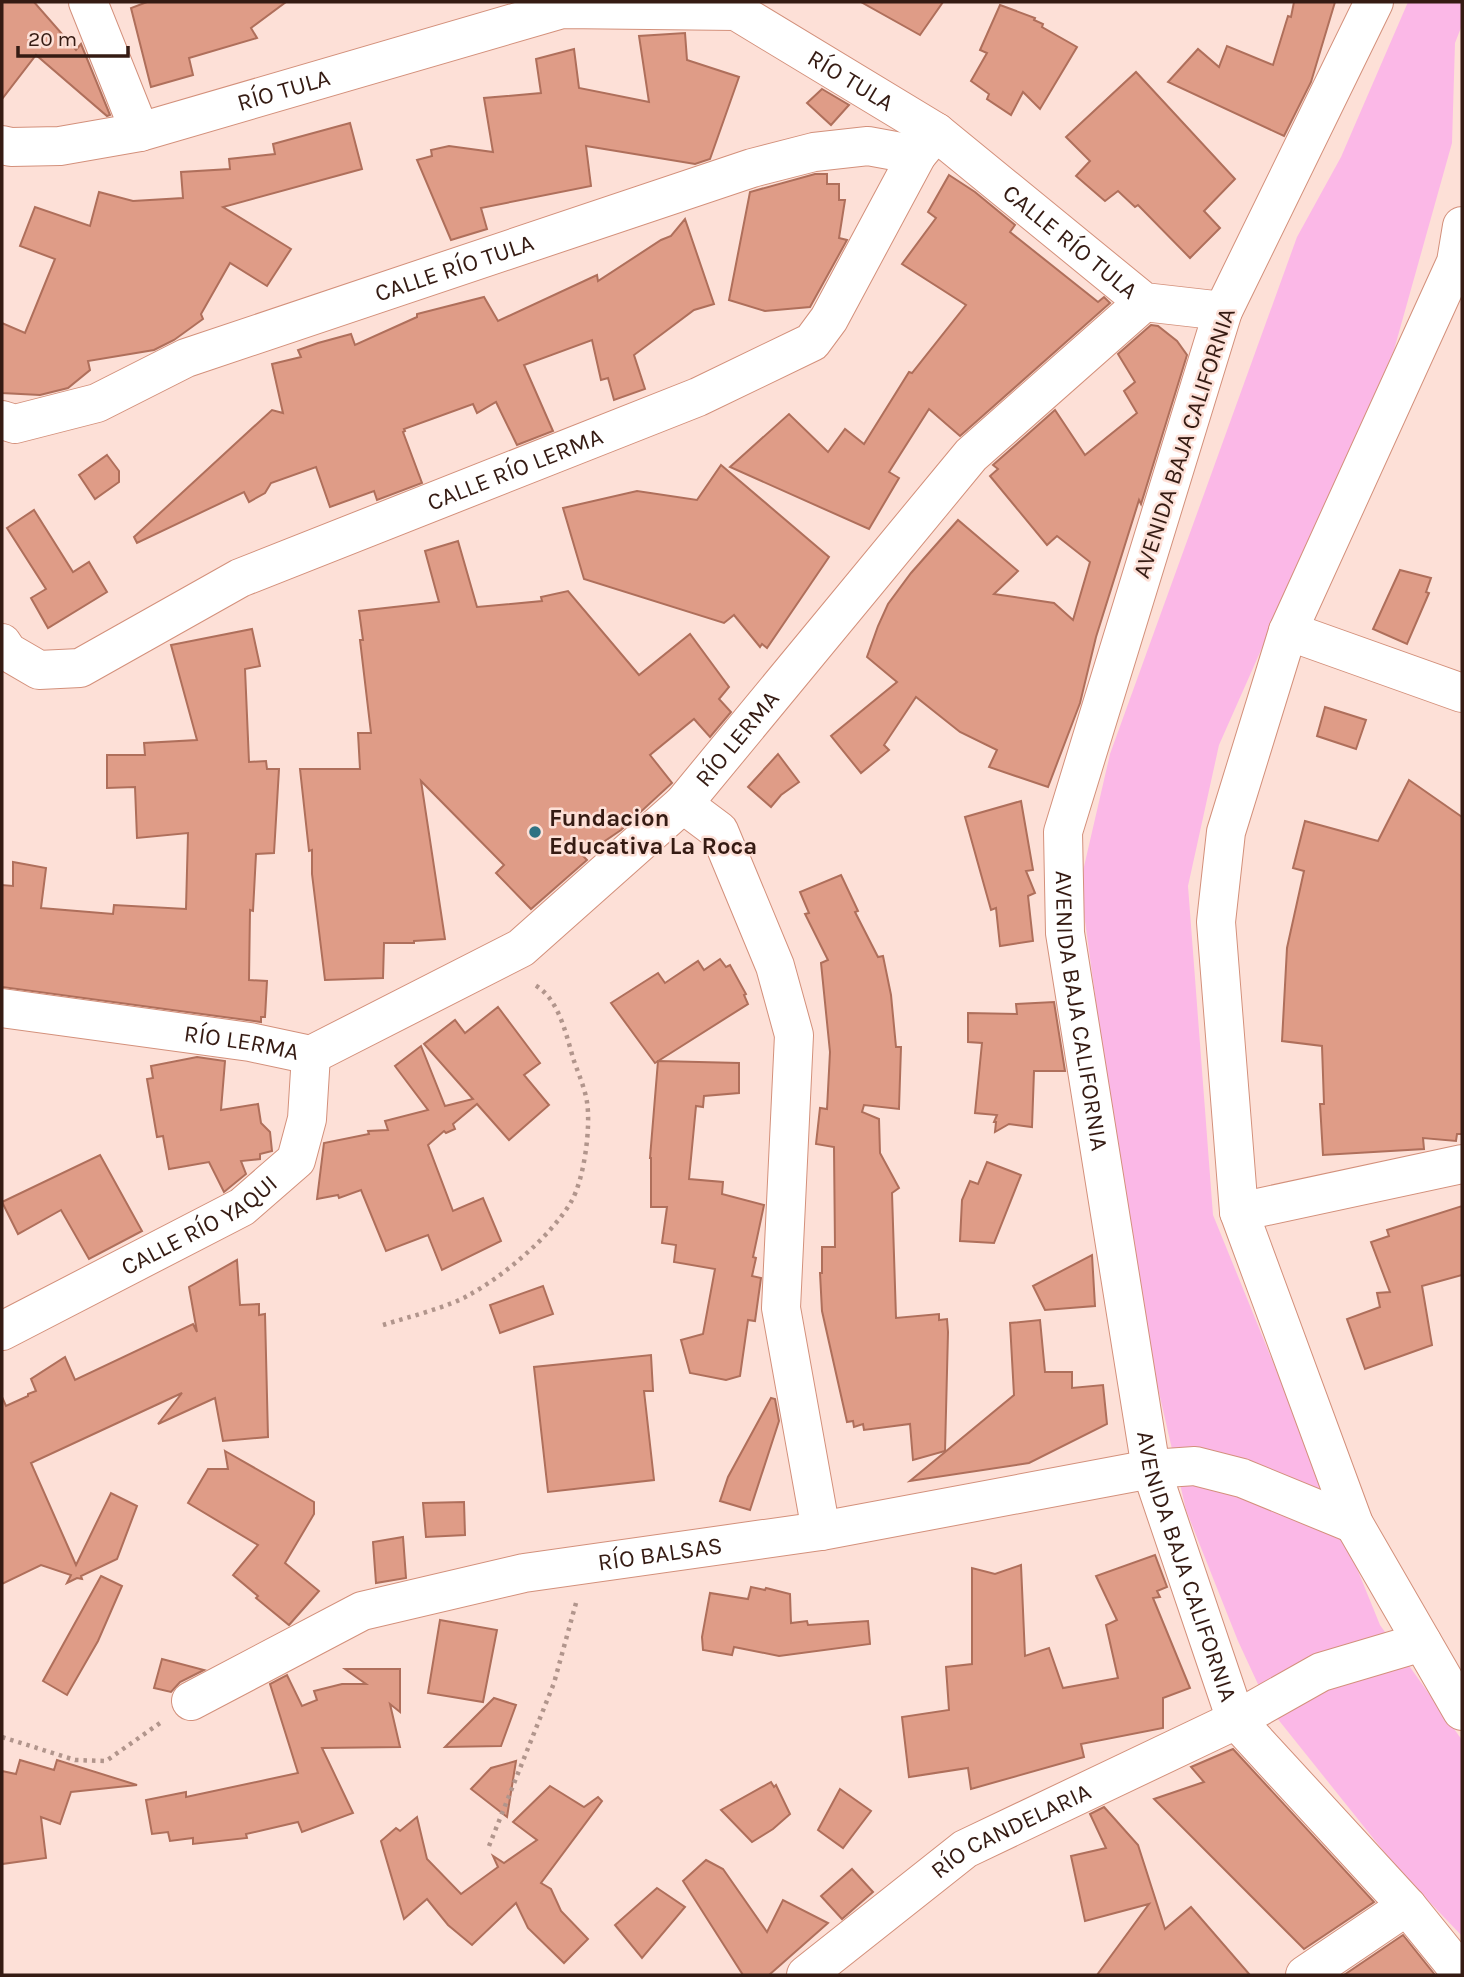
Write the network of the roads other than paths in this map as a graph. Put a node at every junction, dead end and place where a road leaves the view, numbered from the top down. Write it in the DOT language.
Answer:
graph roads {
  1 [pos="88,2"];
  2 [pos="1374,2"];
  3 [pos="561,5"];
  4 [pos="737,7"];
  5 [pos="140,132"];
  6 [pos="927,143"];
  7 [pos="2,145"];
  8 [pos="1462,226"];
  9 [pos="1144,302"];
  10 [pos="1223,311"];
  11 [pos="2,420"];
  12 [pos="1287,631"];
  13 [pos="2,643"];
  14 [pos="1462,693"];
  15 [pos="683,804"];
  16 [pos="2,1008"];
  17 [pos="311,1055"];
  18 [pos="1462,1164"];
  19 [pos="1239,1212"];
  20 [pos="2,1331"];
  21 [pos="1151,1469"];
  22 [pos="1354,1524"];
  23 [pos="821,1531"];
  24 [pos="1422,1642"];
  25 [pos="191,1701"];
  26 [pos="1462,1711"];
  27 [pos="1236,1720"];
  28 [pos="1407,1906"];
  29 [pos="1462,1974"];
  30 [pos="806,1975"];
  31 [pos="1305,1975"];
  1 -- 5 [label="street"];
  2 -- 10 [label="street, AVENIDA BAJA CALIFORNIA"];
  3 -- 4 [label="street, RÍO TULA"];
  3 -- 5 [label="street, RÍO TULA"];
  4 -- 6 [label="street, RÍO TULA"];
  5 -- 7 [label="street, RÍO TULA"];
  6 -- 9 [label="street, CALLE RÍO TULA"];
  6 -- 11 [label="street, CALLE RÍO TULA"];
  6 -- 13 [label="street, CALLE RÍO LERMA"];
  8 -- 12 [label="street"];
  9 -- 10 [label="street, CALLE RÍO TULA"];
  9 -- 15 [label="street, RÍO LERMA"];
  10 -- 21 [label="street, AVENIDA BAJA CALIFORNIA"];
  12 -- 14 [label="street"];
  12 -- 19 [label="street"];
  15 -- 17 [label="street, RÍO LERMA"];
  15 -- 23 [label="street"];
  16 -- 17 [label="street, RÍO LERMA"];
  17 -- 20 [label="street, CALLE RÍO YAQUI"];
  18 -- 19 [label="street"];
  19 -- 22 [label="street"];
  21 -- 22 [label="street, RÍO BALSAS"];
  21 -- 23 [label="street, RÍO BALSAS"];
  21 -- 27 [label="street, AVENIDA BAJA CALIFORNIA"];
  22 -- 24 [label="street"];
  23 -- 25 [label="street, RÍO BALSAS"];
  24 -- 26 [label="street"];
  24 -- 27 [label="street, RÍO CANDELARIA"];
  27 -- 28 [label="street, AVENIDA BAJA CALIFORNIA"];
  27 -- 30 [label="street, RÍO CANDELARIA"];
  28 -- 29 [label="street, AVENIDA BAJA CALIFORNIA"];
  28 -- 31 [label="street"];
}
